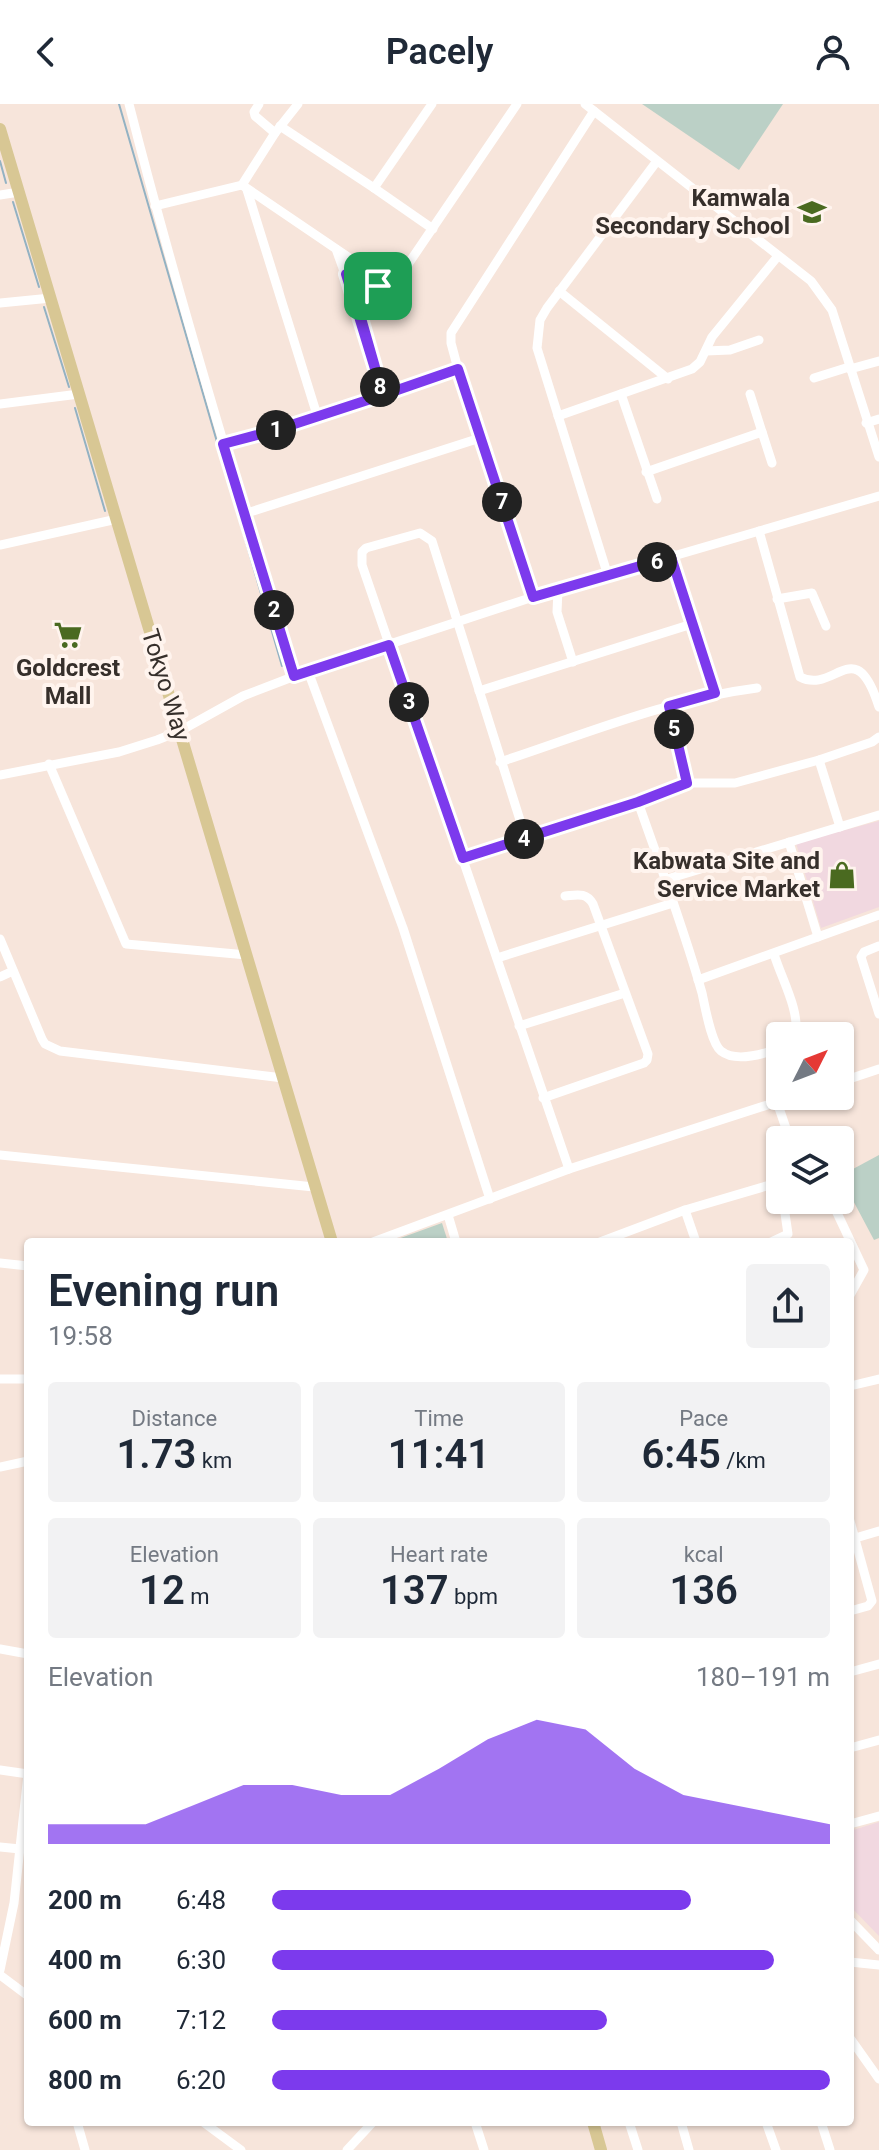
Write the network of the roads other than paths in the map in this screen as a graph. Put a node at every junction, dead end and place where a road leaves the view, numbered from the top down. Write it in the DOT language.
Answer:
graph roads {
  1 [pos="129,104"];
  2 [pos="259,104"];
  3 [pos="298,104"];
  4 [pos="432,104"];
  5 [pos="517,104"];
  6 [pos="585,104"];
  7 [pos="594,111"];
  8 [pos="0,129"];
  9 [pos="278,129"];
  10 [pos="657,161"];
  11 [pos="244,188"];
  12 [pos="374,188"];
  13 [pos="19,192"];
  14 [pos="0,195"];
  15 [pos="155,206"];
  16 [pos="433,229"];
  17 [pos="336,249"];
  18 [pos="778,256"];
  19 [pos="346,274"];
  20 [pos="380,283"];
  21 [pos="559,291"];
  22 [pos="51,298"];
  23 [pos="0,303"];
  24 [pos="361,318"];
  25 [pos="759,340"];
  26 [pos="706,351"];
  27 [pos="879,361"];
  28 [pos="850,368"];
  29 [pos="458,369"];
  30 [pos="814,378"];
  31 [pos="668,379"];
  32 [pos="79,394"];
  33 [pos="621,394"];
  34 [pos="750,394"];
  35 [pos="383,395"];
  36 [pos="0,404"];
  37 [pos="317,415"];
  38 [pos="558,416"];
  39 [pos="879,419"];
  40 [pos="866,423"];
  41 [pos="762,432"];
  42 [pos="480,438"];
  43 [pos="223,444"];
  44 [pos="879,457"];
  45 [pos="772,463"];
  46 [pos="646,472"];
  47 [pos="879,496"];
  48 [pos="657,499"];
  49 [pos="244,514"];
  50 [pos="117,519"];
  51 [pos="759,531"];
  52 [pos="0,545"];
  53 [pos="671,557"];
  54 [pos="608,576"];
  55 [pos="558,590"];
  56 [pos="533,597"];
  57 [pos="777,599"];
  58 [pos="457,621"];
  59 [pos="692,624"];
  60 [pos="826,626"];
  61 [pos="389,645"];
  62 [pos="573,662"];
  63 [pos="308,671"];
  64 [pos="294,676"];
  65 [pos="757,688"];
  66 [pos="479,691"];
  67 [pos="715,693"];
  68 [pos="877,694"];
  69 [pos="669,706"];
  70 [pos="879,707"];
  71 [pos="180,731"];
  72 [pos="879,737"];
  73 [pos="819,760"];
  74 [pos="500,762"];
  75 [pos="49,764"];
  76 [pos="0,775"];
  77 [pos="687,783"];
  78 [pos="638,802"];
  79 [pos="879,815"];
  80 [pos="840,827"];
  81 [pos="526,839"];
  82 [pos="789,842"];
  83 [pos="463,858"];
  84 [pos="664,880"];
  85 [pos="565,896"];
  86 [pos="673,903"];
  87 [pos="879,915"];
  88 [pos="601,926"];
  89 [pos="818,937"];
  90 [pos="0,939"];
  91 [pos="879,946"];
  92 [pos="774,954"];
  93 [pos="247,955"];
  94 [pos="497,958"];
  95 [pos="13,971"];
  96 [pos="0,977"];
  97 [pos="698,980"];
  98 [pos="625,993"];
  99 [pos="879,1011"];
  100 [pos="796,1022"];
  101 [pos="519,1026"];
  102 [pos="766,1053"];
  103 [pos="879,1069"];
  104 [pos="854,1077"];
  105 [pos="283,1078"];
  106 [pos="543,1098"];
  107 [pos="766,1106"];
  108 [pos="0,1155"];
  109 [pos="569,1169"];
  110 [pos="314,1187"];
  111 [pos="766,1187"];
  112 [pos="490,1199"];
  113 [pos="685,1210"];
  114 [pos="785,1214"];
  115 [pos="838,1214"];
  116 [pos="448,1215"];
  117 [pos="331,1238"];
  118 [pos="384,1238"];
  119 [pos="455,1238"];
  120 [pos="620,1238"];
  121 [pos="695,1238"];
  122 [pos="780,1238"];
  123 [pos="849,1238"];
  124 [pos="854,1249"];
  125 [pos="0,1263"];
  126 [pos="24,1266"];
  127 [pos="854,1288"];
  128 [pos="0,1379"];
  129 [pos="24,1379"];
  130 [pos="878,1382"];
  131 [pos="854,1385"];
  132 [pos="24,1462"];
  133 [pos="0,1467"];
  134 [pos="879,1531"];
  135 [pos="854,1538"];
  136 [pos="854,1545"];
  137 [pos="854,1610"];
  138 [pos="0,1649"];
  139 [pos="24,1653"];
  140 [pos="879,1664"];
  141 [pos="854,1671"];
  142 [pos="879,1740"];
  143 [pos="854,1747"];
  144 [pos="0,1770"];
  145 [pos="24,1773"];
  146 [pos="24,1812"];
  147 [pos="879,1816"];
  148 [pos="854,1823"];
  149 [pos="0,1847"];
  150 [pos="20,1849"];
  151 [pos="854,1924"];
  152 [pos="879,1950"];
  153 [pos="854,1962"];
  154 [pos="879,1965"];
  155 [pos="0,1973"];
  156 [pos="24,1993"];
  157 [pos="854,2044"];
  158 [pos="879,2079"];
  159 [pos="78,2126"];
  160 [pos="208,2126"];
  161 [pos="369,2126"];
  162 [pos="476,2126"];
  163 [pos="594,2126"];
  164 [pos="630,2126"];
  165 [pos="682,2126"];
  166 [pos="770,2126"];
  167 [pos="822,2126"];
  168 [pos="85,2150"];
  169 [pos="241,2150"];
  170 [pos="347,2150"];
  171 [pos="484,2150"];
  172 [pos="601,2150"];
  173 [pos="638,2150"];
  174 [pos="689,2150"];
  175 [pos="776,2150"];
  176 [pos="830,2150"];
  1 -- 15 [label="street"];
  2 -- 9 [label="street"];
  3 -- 9 [label="street"];
  4 -- 12 [label="street"];
  5 -- 16 [label="street"];
  6 -- 7 [label="street"];
  7 -- 10 [label="street"];
  7 -- 29 [label="street"];
  8 -- 13 [label="main road, Tokyo Way"];
  9 -- 11 [label="street"];
  9 -- 12 [label="street"];
  10 -- 18 [label="street"];
  10 -- 21 [label="street"];
  11 -- 15 [label="street"];
  11 -- 17 [label="street"];
  11 -- 37 [label="street"];
  12 -- 16 [label="street"];
  13 -- 14 [label="street"];
  13 -- 22 [label="main road, Tokyo Way"];
  15 -- 43 [label="street"];
  16 -- 20 [label="street"];
  17 -- 19 [label="street"];
  17 -- 20 [label="street"];
  18 -- 26 [label="street"];
  18 -- 28 [label="street"];
  19 -- 20 [label="street"];
  19 -- 24 [label="street"];
  20 -- 24 [label="street"];
  21 -- 31 [label="street"];
  21 -- 38 [label="street"];
  22 -- 23 [label="street"];
  22 -- 32 [label="main road, Tokyo Way"];
  24 -- 35 [label="street"];
  25 -- 26 [label="street"];
  26 -- 31 [label="street"];
  27 -- 28 [label="street"];
  28 -- 30 [label="street"];
  28 -- 40 [label="street"];
  29 -- 35 [label="street"];
  29 -- 42 [label="street"];
  31 -- 33 [label="street"];
  32 -- 36 [label="street"];
  32 -- 50 [label="main road, Tokyo Way"];
  33 -- 38 [label="street"];
  33 -- 46 [label="street"];
  34 -- 41 [label="street"];
  35 -- 37 [label="street"];
  37 -- 43 [label="street"];
  38 -- 54 [label="street"];
  39 -- 40 [label="street"];
  40 -- 44 [label="street"];
  41 -- 45 [label="street"];
  41 -- 46 [label="street"];
  42 -- 49 [label="street"];
  42 -- 56 [label="street"];
  43 -- 49 [label="street"];
  46 -- 48 [label="street"];
  47 -- 51 [label="street"];
  49 -- 64 [label="street"];
  50 -- 52 [label="street"];
  50 -- 71 [label="main road, Tokyo Way"];
  51 -- 53 [label="street"];
  51 -- 57 [label="street"];
  53 -- 54 [label="street"];
  53 -- 59 [label="street"];
  54 -- 55 [label="street"];
  55 -- 56 [label="street"];
  55 -- 62 [label="street"];
  56 -- 58 [label="street"];
  57 -- 60 [label="street"];
  57 -- 68 [label="street"];
  58 -- 61 [label="street"];
  58 -- 61 [label="street"];
  58 -- 66 [label="street"];
  59 -- 62 [label="street"];
  59 -- 67 [label="street"];
  61 -- 63 [label="street"];
  61 -- 83 [label="street"];
  62 -- 66 [label="street"];
  63 -- 64 [label="street"];
  63 -- 112 [label="street"];
  64 -- 71 [label="street"];
  65 -- 67 [label="street"];
  66 -- 74 [label="street"];
  67 -- 69 [label="street"];
  68 -- 70 [label="street"];
  69 -- 74 [label="street"];
  69 -- 77 [label="street"];
  71 -- 75 [label="street"];
  71 -- 93 [label="main road, Tokyo Way"];
  72 -- 73 [label="street"];
  73 -- 77 [label="street"];
  73 -- 80 [label="street"];
  74 -- 81 [label="street"];
  75 -- 76 [label="street"];
  75 -- 93 [label="street"];
  77 -- 78 [label="street"];
  78 -- 81 [label="street"];
  78 -- 84 [label="street"];
  79 -- 80 [label="street"];
  80 -- 82 [label="street"];
  81 -- 83 [label="street"];
  82 -- 84 [label="street"];
  82 -- 89 [label="street"];
  83 -- 94 [label="street"];
  84 -- 86 [label="street"];
  85 -- 88 [label="street"];
  86 -- 88 [label="street"];
  86 -- 97 [label="street"];
  87 -- 89 [label="street"];
  88 -- 94 [label="street"];
  88 -- 98 [label="street"];
  89 -- 92 [label="street"];
  90 -- 95 [label="street"];
  91 -- 99 [label="street"];
  92 -- 97 [label="street"];
  92 -- 100 [label="street"];
  93 -- 105 [label="main road, Tokyo Way"];
  94 -- 101 [label="street"];
  95 -- 96 [label="street"];
  95 -- 105 [label="street"];
  97 -- 102 [label="street"];
  98 -- 101 [label="street"];
  98 -- 106 [label="street"];
  101 -- 106 [label="street"];
  103 -- 104 [label="street"];
  105 -- 110 [label="main road, Tokyo Way"];
  106 -- 109 [label="street"];
  107 -- 109 [label="street"];
  108 -- 110 [label="street"];
  109 -- 112 [label="street"];
  110 -- 117 [label="main road, Tokyo Way"];
  111 -- 113 [label="street"];
  112 -- 116 [label="street"];
  113 -- 120 [label="street"];
  113 -- 121 [label="street"];
  114 -- 122 [label="street"];
  115 -- 123 [label="street"];
  116 -- 118 [label="street"];
  116 -- 119 [label="street"];
  124 -- 127 [label="street"];
  125 -- 126 [label="street"];
  128 -- 129 [label="street"];
  130 -- 131 [label="street"];
  132 -- 133 [label="street"];
  134 -- 135 [label="street"];
  136 -- 137 [label="street"];
  138 -- 139 [label="street"];
  140 -- 141 [label="street"];
  142 -- 143 [label="street"];
  144 -- 145 [label="street"];
  146 -- 150 [label="street"];
  147 -- 148 [label="street"];
  149 -- 150 [label="street"];
  150 -- 155 [label="street"];
  151 -- 152 [label="street"];
  153 -- 154 [label="street"];
  155 -- 156 [label="street"];
  157 -- 158 [label="street"];
  159 -- 168 [label="street"];
  160 -- 169 [label="street"];
  161 -- 170 [label="street"];
  162 -- 171 [label="street"];
  163 -- 172 [label="main road"];
  164 -- 173 [label="street"];
  165 -- 174 [label="street"];
  166 -- 175 [label="street"];
  167 -- 176 [label="street"];
}
